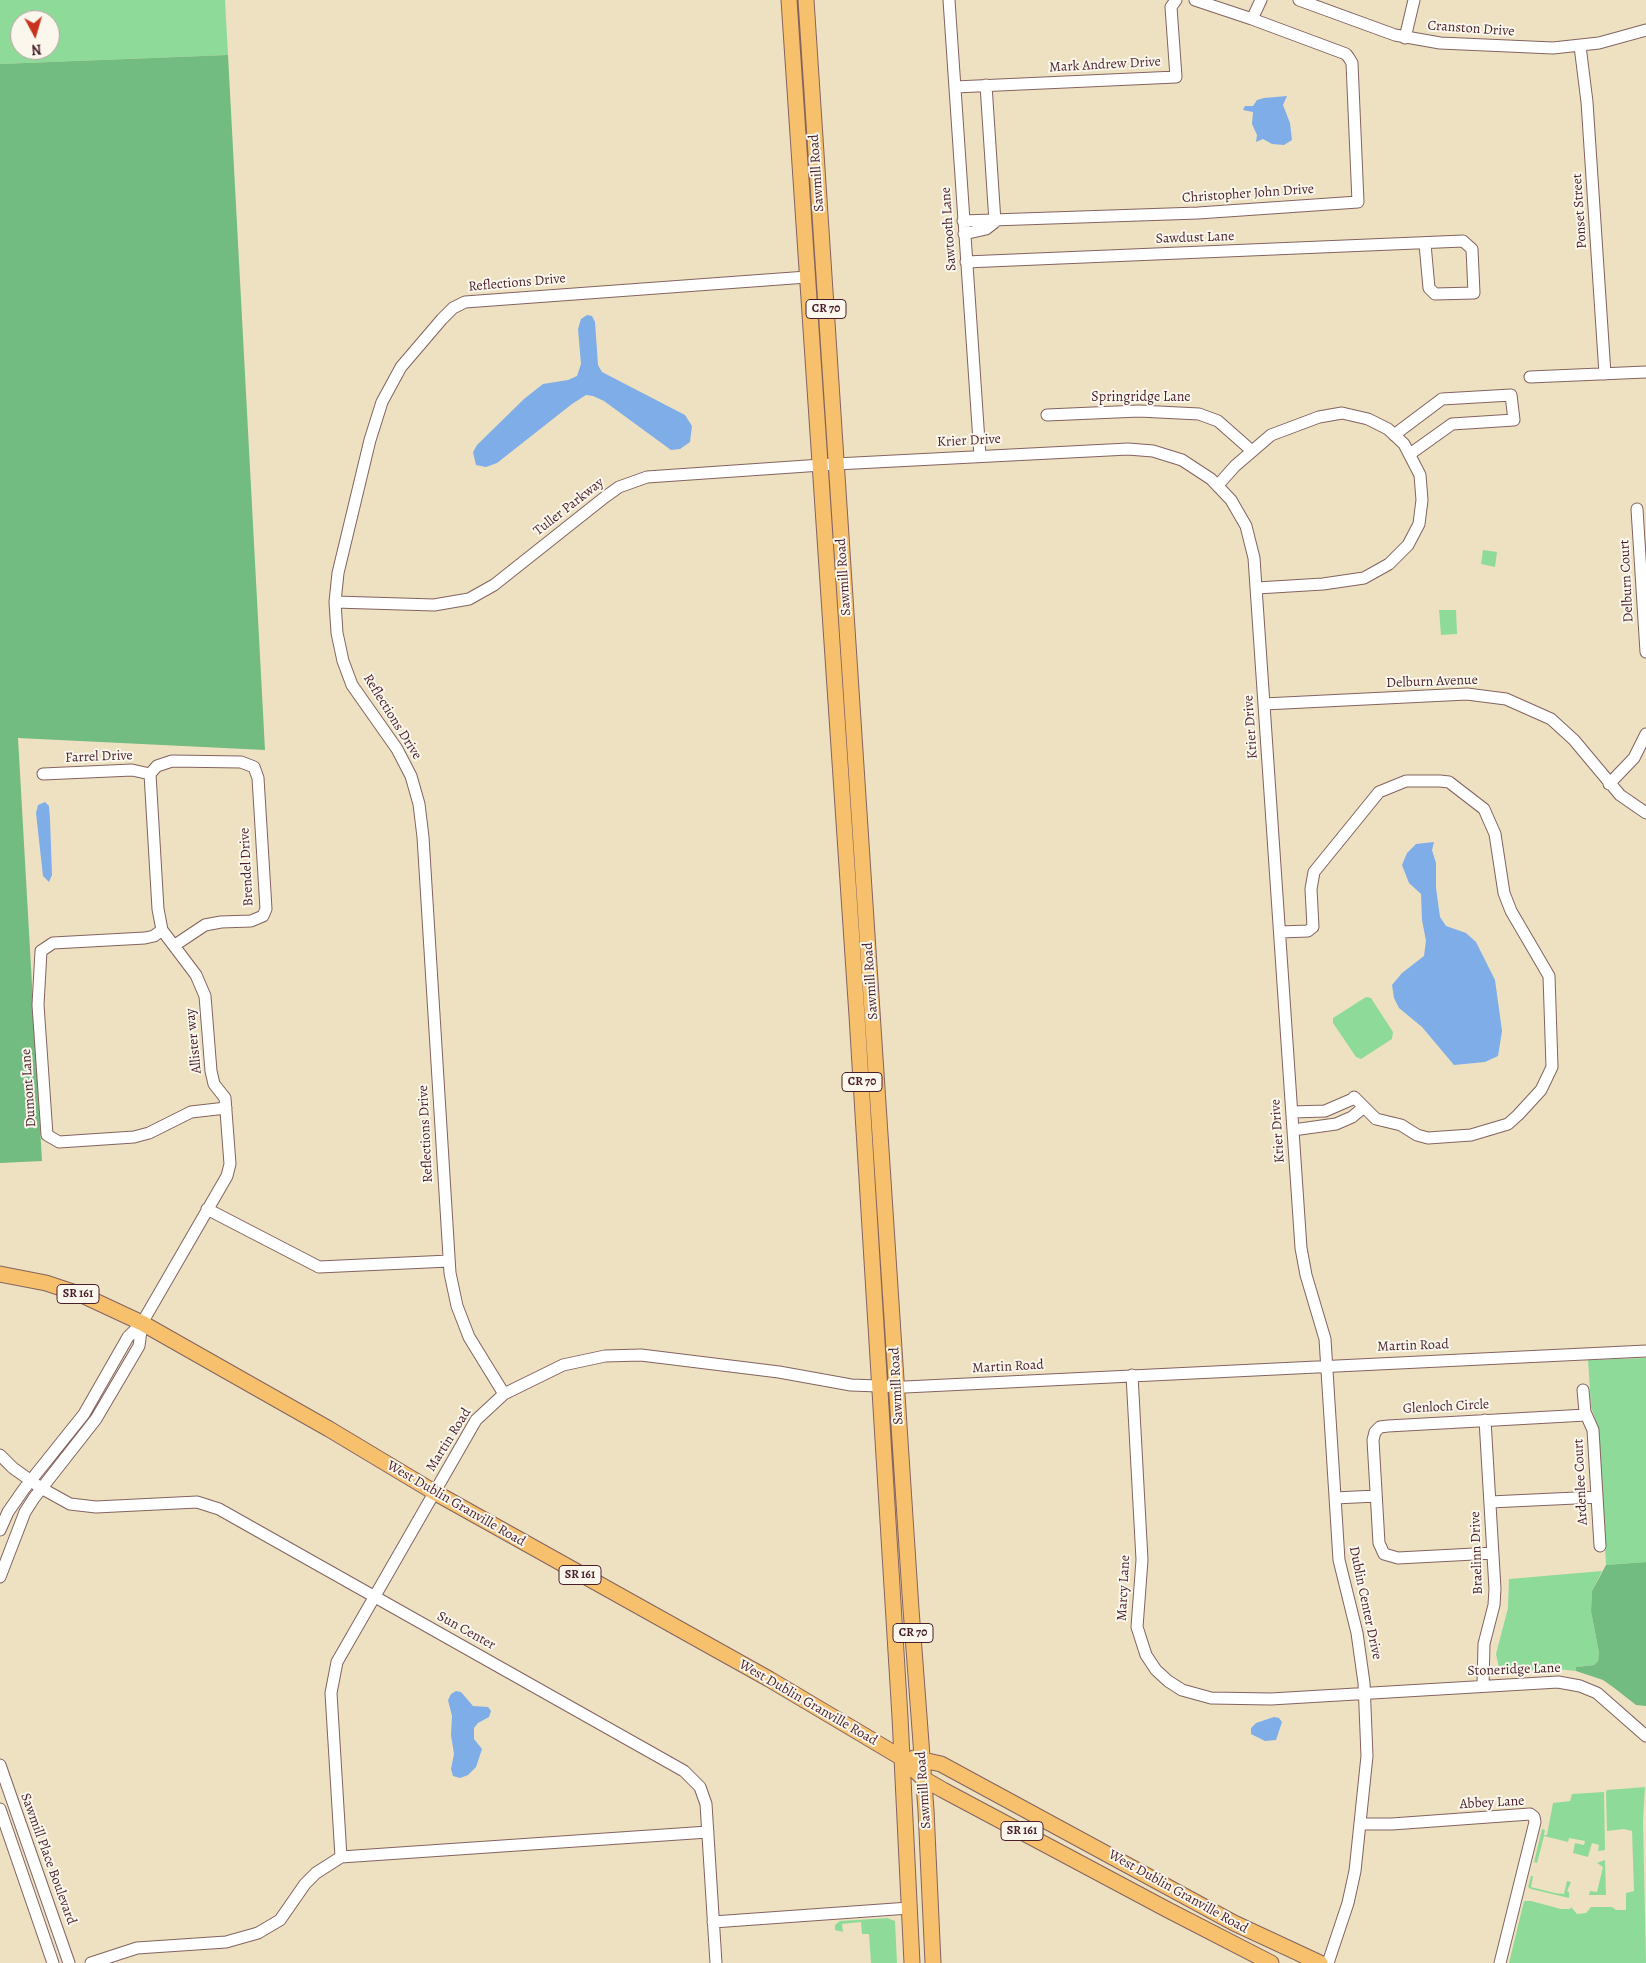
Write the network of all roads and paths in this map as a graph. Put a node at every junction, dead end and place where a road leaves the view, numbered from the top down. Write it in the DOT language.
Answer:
graph roads {
  1 [pos="789,0"];
  2 [pos="806,0"];
  3 [pos="949,0"];
  4 [pos="1176,0"];
  5 [pos="1195,0"];
  6 [pos="1261,0"];
  7 [pos="1299,0"];
  8 [pos="1414,0"];
  9 [pos="1252,19"];
  10 [pos="1646,30"];
  11 [pos="1405,38"];
  12 [pos="1580,46"];
  13 [pos="986,85"];
  14 [pos="955,87"];
  15 [pos="963,221"];
  16 [pos="995,222"];
  17 [pos="964,234"];
  18 [pos="1425,244"];
  19 [pos="966,262"];
  20 [pos="807,277"];
  21 [pos="1646,372"];
  22 [pos="1605,374"];
  23 [pos="1530,377"];
  24 [pos="1047,415"];
  25 [pos="1394,435"];
  26 [pos="1252,451"];
  27 [pos="1410,454"];
  28 [pos="980,456"];
  29 [pos="836,464"];
  30 [pos="820,465"];
  31 [pos="1218,485"];
  32 [pos="1637,509"];
  33 [pos="1257,588"];
  34 [pos="335,602"];
  35 [pos="1646,652"];
  36 [pos="1264,704"];
  37 [pos="1646,734"];
  38 [pos="241,762"];
  39 [pos="43,774"];
  40 [pos="150,774"];
  41 [pos="1609,784"];
  42 [pos="1646,813"];
  43 [pos="162,930"];
  44 [pos="1280,932"];
  45 [pos="175,946"];
  46 [pos="1364,1107"];
  47 [pos="226,1108"];
  48 [pos="1292,1112"];
  49 [pos="1293,1130"];
  50 [pos="207,1209"];
  51 [pos="449,1261"];
  52 [pos="0,1274"];
  53 [pos="142,1323"];
  54 [pos="1646,1351"];
  55 [pos="1327,1365"];
  56 [pos="1132,1376"];
  57 [pos="880,1387"];
  58 [pos="897,1387"];
  59 [pos="1583,1390"];
  60 [pos="504,1394"];
  61 [pos="1586,1415"];
  62 [pos="1486,1420"];
  63 [pos="0,1455"];
  64 [pos="30,1480"];
  65 [pos="41,1488"];
  66 [pos="434,1492"];
  67 [pos="1376,1496"];
  68 [pos="1597,1497"];
  69 [pos="1335,1498"];
  70 [pos="1490,1502"];
  71 [pos="0,1530"];
  72 [pos="1600,1546"];
  73 [pos="1493,1553"];
  74 [pos="0,1578"];
  75 [pos="373,1596"];
  76 [pos="1483,1685"];
  77 [pos="1365,1694"];
  78 [pos="1646,1736"];
  79 [pos="902,1758"];
  80 [pos="923,1759"];
  81 [pos="0,1766"];
  82 [pos="924,1779"];
  83 [pos="0,1809"];
  84 [pos="1361,1824"];
  85 [pos="708,1832"];
  86 [pos="341,1857"];
  87 [pos="909,1908"];
  88 [pos="713,1922"];
  89 [pos="53,1963"];
  90 [pos="69,1963"];
  91 [pos="91,1963"];
  92 [pos="716,1963"];
  93 [pos="912,1963"];
  94 [pos="934,1963"];
  95 [pos="1271,1963"];
  96 [pos="1320,1963"];
  97 [pos="1328,1963"];
  98 [pos="1500,1963"];
  1 -- 20 [label="main road, Sawmill Road / CR 70"];
  2 -- 29 [label="main road, Sawmill Road / CR 70"];
  3 -- 14 [label="street, Sawtooth Lane"];
  4 -- 13 [label="street, Mark Andrew Drive"];
  5 -- 9 [label="street"];
  6 -- 9 [label="street"];
  7 -- 11 [label="street, Cranston Drive"];
  8 -- 11 [label="street"];
  9 -- 16 [label="street, Christopher John Drive"];
  10 -- 12 [label="street, Cranston Drive"];
  11 -- 12 [label="street, Cranston Drive"];
  12 -- 22 [label="street, Ponset Street"];
  13 -- 14 [label="street, Mark Andrew Drive"];
  13 -- 16 [label="street"];
  14 -- 15 [label="street, Sawtooth Lane"];
  15 -- 16 [label="street, Christopher John Drive"];
  15 -- 17 [label="street, Sawtooth Lane"];
  16 -- 17 [label="street, Christopher John Drive"];
  17 -- 19 [label="street, Sawtooth Lane"];
  18 -- 18 [label="street, Sawdust Lane"];
  18 -- 19 [label="street, Sawdust Lane"];
  19 -- 28 [label="street, Sawtooth Lane"];
  20 -- 30 [label="main road, Sawmill Road / CR 70"];
  20 -- 34 [label="street, Reflections Drive"];
  21 -- 22 [label="street"];
  22 -- 23 [label="street"];
  24 -- 26 [label="street, Springridge Lane"];
  25 -- 26 [label="street"];
  25 -- 27 [label="street"];
  25 -- 27 [label="street"];
  26 -- 31 [label="street"];
  27 -- 33 [label="street"];
  28 -- 29 [label="street, Krier Drive"];
  28 -- 31 [label="street, Krier Drive"];
  29 -- 30 [label="street, Tuller Parkway"];
  29 -- 58 [label="main road, Sawmill Road / CR 70"];
  30 -- 34 [label="street, Tuller Parkway"];
  30 -- 57 [label="main road, Sawmill Road / CR 70"];
  31 -- 33 [label="street, Krier Drive"];
  32 -- 35 [label="street, Delburn Court"];
  33 -- 36 [label="street, Krier Drive"];
  34 -- 51 [label="street, Reflections Drive"];
  36 -- 41 [label="street, Delburn Avenue"];
  36 -- 44 [label="street, Krier Drive"];
  37 -- 41 [label="street"];
  38 -- 40 [label="street, Farrel Drive"];
  38 -- 45 [label="street, Brendel Drive"];
  39 -- 40 [label="street, Farrel Drive"];
  40 -- 43 [label="street, Allister way"];
  41 -- 42 [label="street, Delburn Avenue"];
  43 -- 45 [label="street, Allister way"];
  43 -- 47 [label="street, Dumont Lane"];
  44 -- 46 [label="street"];
  44 -- 48 [label="street, Krier Drive"];
  45 -- 47 [label="street, Allister way"];
  46 -- 48 [label="street"];
  46 -- 49 [label="street"];
  47 -- 50 [label="street, Allister way"];
  48 -- 49 [label="street, Krier Drive"];
  49 -- 55 [label="street, Krier Drive"];
  50 -- 51 [label="street"];
  50 -- 53 [label="street, Allister way"];
  51 -- 60 [label="street, Reflections Drive"];
  52 -- 53 [label="main road, West Dublin Granville Road / SR 161"];
  53 -- 64 [label="street"];
  53 -- 65 [label="street"];
  53 -- 66 [label="main road, West Dublin Granville Road / SR 161"];
  54 -- 55 [label="street, Martin Road"];
  55 -- 56 [label="street, Martin Road"];
  55 -- 69 [label="street, Dublin Center Drive"];
  56 -- 58 [label="street, Martin Road"];
  56 -- 77 [label="street, Marcy Lane"];
  57 -- 58 [label="street, Martin Road"];
  57 -- 60 [label="street, Martin Road"];
  57 -- 79 [label="main road, Sawmill Road / CR 70"];
  58 -- 80 [label="main road, Sawmill Road / CR 70"];
  59 -- 61 [label="street, Ardenlee Court"];
  60 -- 66 [label="street, Martin Road"];
  61 -- 62 [label="street, Glenloch Circle"];
  61 -- 68 [label="street, Ardenlee Court"];
  62 -- 67 [label="street, Glenloch Circle"];
  62 -- 70 [label="street, Braelinn Drive"];
  63 -- 64 [label="street, Sun Center"];
  64 -- 65 [label="street, Sun Center"];
  64 -- 71 [label="street"];
  65 -- 74 [label="street"];
  65 -- 75 [label="street, Sun Center"];
  66 -- 75 [label="street, Martin Road"];
  66 -- 79 [label="main road, West Dublin Granville Road / SR 161"];
  67 -- 69 [label="street"];
  67 -- 73 [label="street, Glenloch Circle"];
  68 -- 70 [label="street"];
  68 -- 72 [label="street, Ardenlee Court"];
  69 -- 77 [label="street, Dublin Center Drive"];
  70 -- 73 [label="street, Braelinn Drive"];
  73 -- 76 [label="street, Braelinn Drive"];
  75 -- 85 [label="street, Sun Center"];
  75 -- 86 [label="street, Martin Road"];
  76 -- 77 [label="street, Stoneridge Lane"];
  76 -- 78 [label="street, Stoneridge Lane"];
  77 -- 84 [label="street, Dublin Center Drive"];
  79 -- 80 [label="main road, West Dublin Granville Road / SR 161"];
  79 -- 82 [label="main road, West Dublin Granville Road / SR 161"];
  79 -- 87 [label="main road, Sawmill Road / CR 70"];
  80 -- 82 [label="main road, Sawmill Road / CR 70"];
  80 -- 96 [label="main road, West Dublin Granville Road / SR 161"];
  81 -- 90 [label="street, Sawmill Place Boulevard"];
  82 -- 94 [label="main road, Sawmill Road / CR 70"];
  82 -- 95 [label="main road, West Dublin Granville Road / SR 161"];
  83 -- 89 [label="street, Sawmill Place Boulevard"];
  84 -- 97 [label="street, Dublin Center Drive"];
  84 -- 98 [label="street, Abbey Lane"];
  85 -- 86 [label="street"];
  85 -- 88 [label="street, Sun Center"];
  86 -- 91 [label="street"];
  87 -- 88 [label="street"];
  87 -- 93 [label="main road, Sawmill Road / CR 70"];
  88 -- 92 [label="street, Sun Center"];
}
